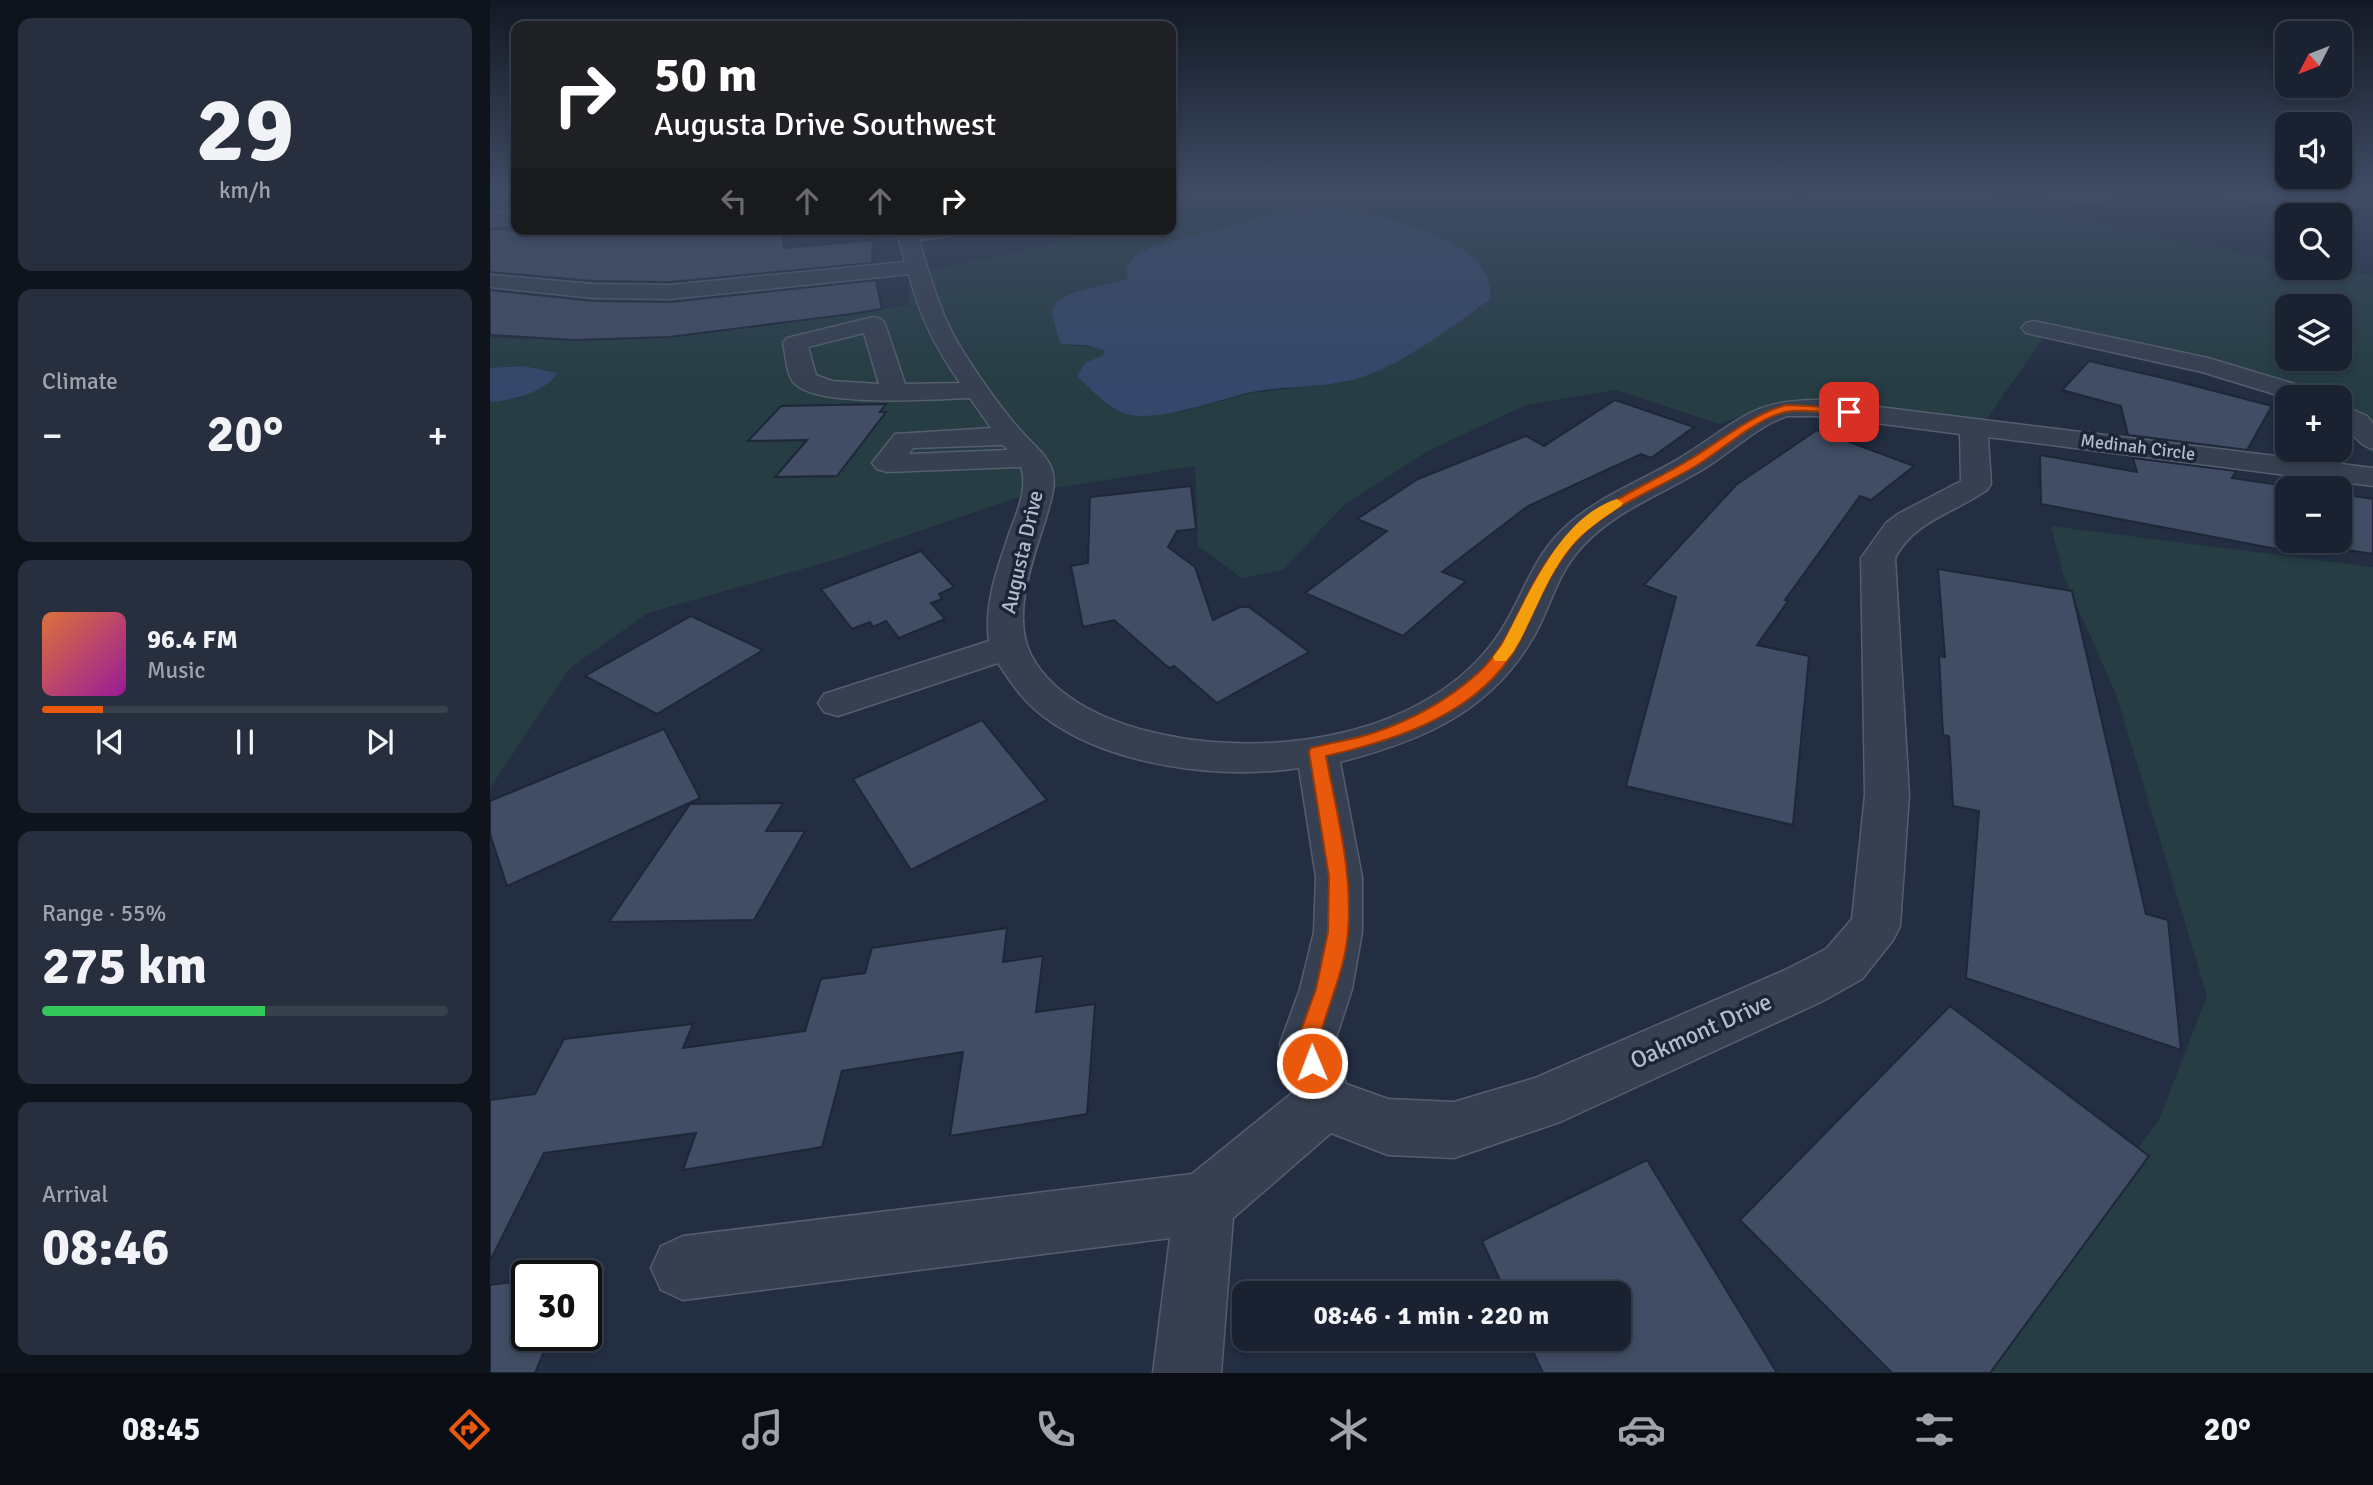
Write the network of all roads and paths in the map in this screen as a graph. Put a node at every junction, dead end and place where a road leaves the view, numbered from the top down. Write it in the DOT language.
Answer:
graph roads {
  1 [pos="855,255"];
  2 [pos="909,255"];
  3 [pos="490,281"];
  4 [pos="902,318"];
  5 [pos="2034,328"];
  6 [pos="2276,385"];
  7 [pos="976,390"];
  8 [pos="894,391"];
  9 [pos="1902,418"];
  10 [pos="2352,419"];
  11 [pos="1974,426"];
  12 [pos="2373,441"];
  13 [pos="2373,477"];
  14 [pos="1010,647"];
  15 [pos="838,703"];
  16 [pos="1317,752"];
  17 [pos="1323,1103"];
  18 [pos="1204,1203"];
  19 [pos="684,1268"];
  20 [pos="1186,1373"];
  1 -- 3 [label="street"];
  2 -- 4 [label="street, Augusta Drive"];
  4 -- 7 [label="street, Augusta Drive"];
  4 -- 8 [label="street"];
  4 -- 8 [label="street"];
  5 -- 6 [label="street"];
  7 -- 8 [label="street"];
  7 -- 14 [label="street, Augusta Drive"];
  9 -- 11 [label="street, Medinah Circle"];
  9 -- 16 [label="street, Augusta Drive"];
  10 -- 12 [label="street"];
  11 -- 13 [label="street, Medinah Circle"];
  11 -- 17 [label="street, Oakmont Drive"];
  14 -- 15 [label="street"];
  14 -- 16 [label="street, Augusta Drive"];
  16 -- 17 [label="street"];
  17 -- 18 [label="street"];
  18 -- 19 [label="street"];
  18 -- 20 [label="street"];
}
